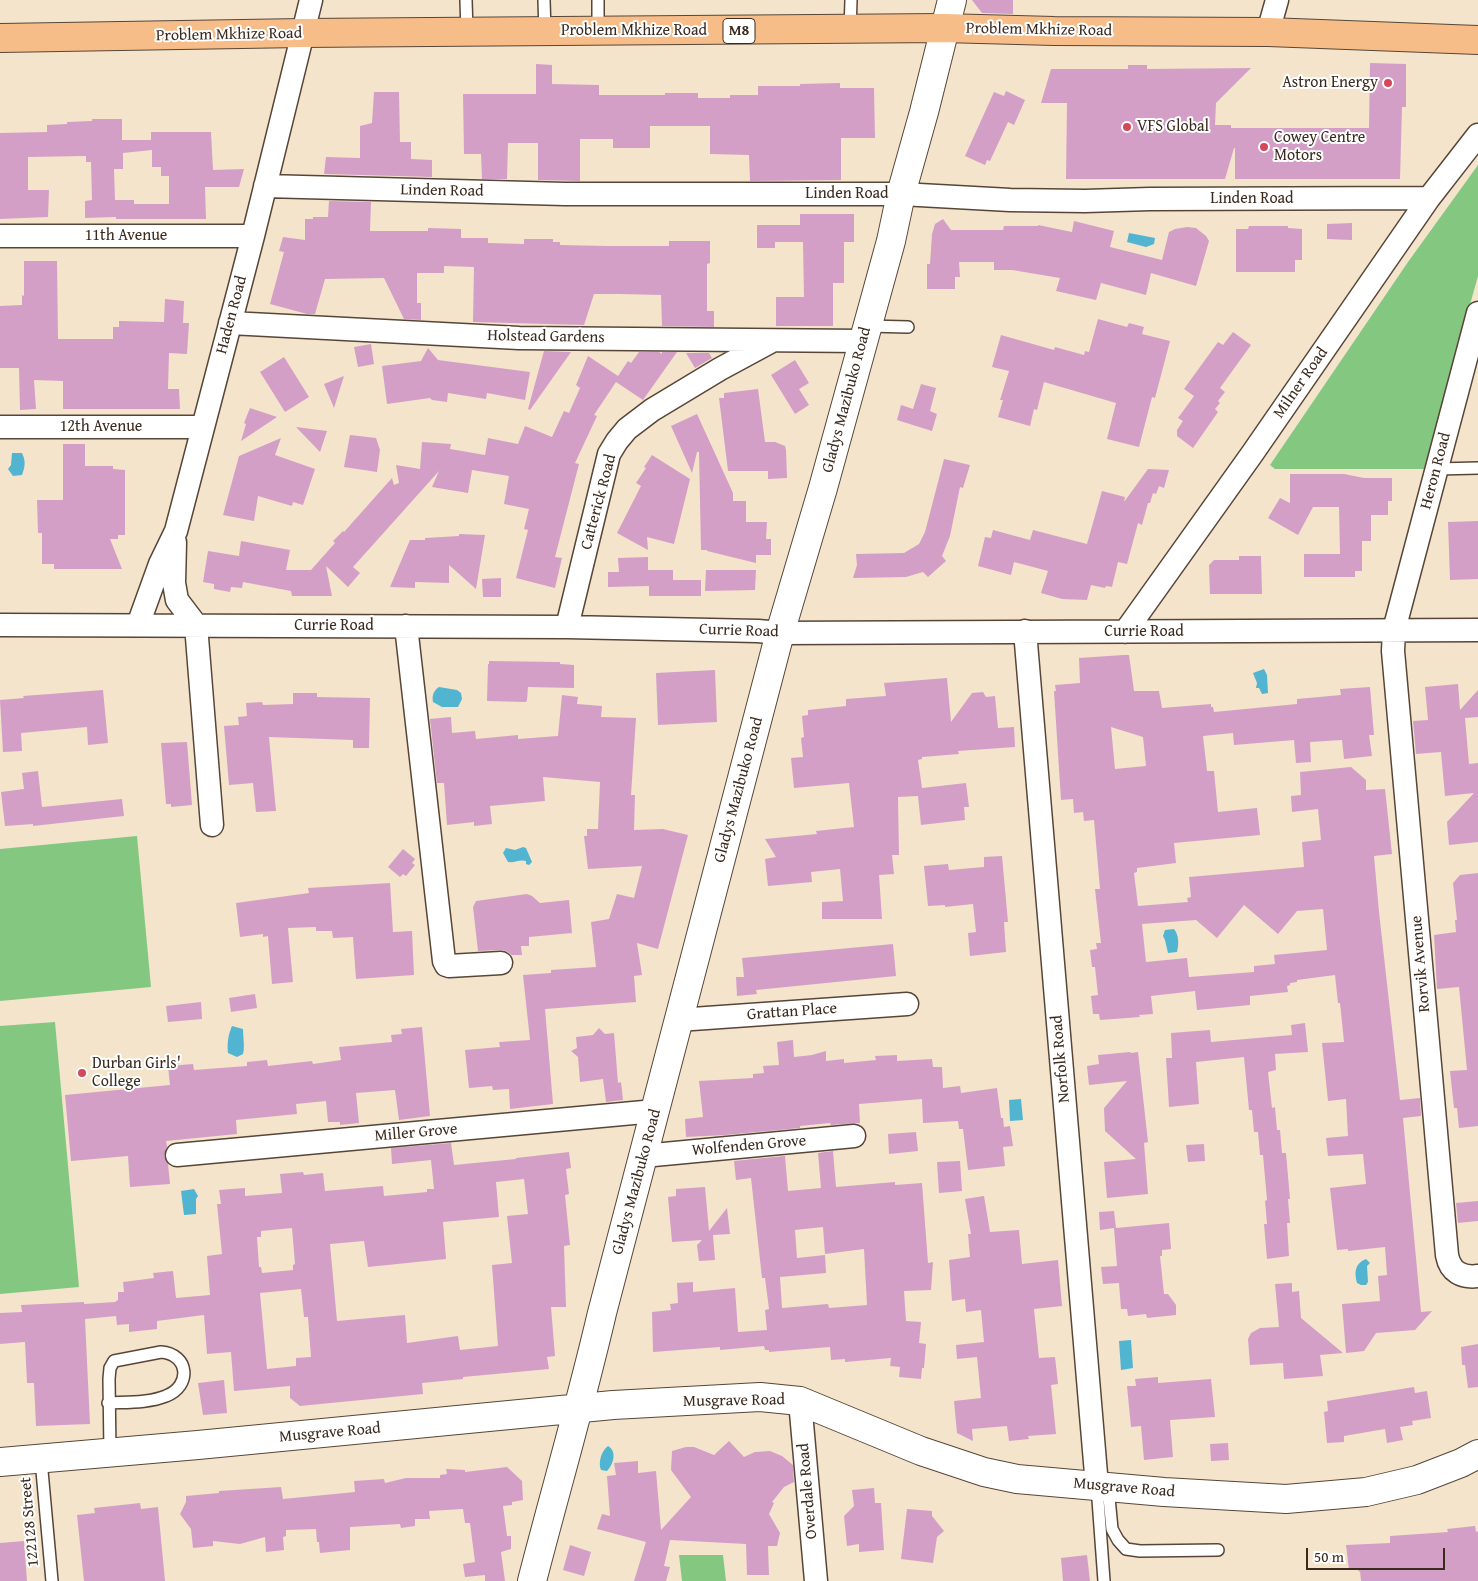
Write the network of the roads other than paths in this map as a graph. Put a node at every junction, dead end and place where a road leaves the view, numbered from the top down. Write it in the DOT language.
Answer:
graph roads {
  1 [pos="311,0"];
  2 [pos="466,0"];
  3 [pos="544,0"];
  4 [pos="598,0"];
  5 [pos="851,0"];
  6 [pos="952,0"];
  7 [pos="1277,0"];
  8 [pos="943,28"];
  9 [pos="850,30"];
  10 [pos="467,32"];
  11 [pos="545,32"];
  12 [pos="598,32"];
  13 [pos="1268,32"];
  14 [pos="302,33"];
  15 [pos="0,38"];
  16 [pos="1478,40"];
  17 [pos="1478,135"];
  18 [pos="264,186"];
  19 [pos="901,194"];
  20 [pos="1429,198"];
  21 [pos="0,236"];
  22 [pos="253,236"];
  23 [pos="1478,313"];
  24 [pos="230,323"];
  25 [pos="908,327"];
  26 [pos="865,334"];
  27 [pos="773,341"];
  28 [pos="0,427"];
  29 [pos="203,427"];
  30 [pos="1478,468"];
  31 [pos="1437,469"];
  32 [pos="176,531"];
  33 [pos="0,625"];
  34 [pos="138,625"];
  35 [pos="196,625"];
  36 [pos="406,626"];
  37 [pos="567,627"];
  38 [pos="1394,630"];
  39 [pos="1478,630"];
  40 [pos="1024,631"];
  41 [pos="1125,632"];
  42 [pos="780,633"];
  43 [pos="212,825"];
  44 [pos="501,963"];
  45 [pos="907,1004"];
  46 [pos="678,1020"];
  47 [pos="655,1111"];
  48 [pos="854,1136"];
  49 [pos="177,1155"];
  50 [pos="643,1156"];
  51 [pos="1478,1276"];
  52 [pos="800,1401"];
  53 [pos="108,1404"];
  54 [pos="577,1409"];
  55 [pos="110,1453"];
  56 [pos="1478,1454"];
  57 [pos="41,1460"];
  58 [pos="0,1462"];
  59 [pos="1102,1486"];
  60 [pos="1218,1550"];
  61 [pos="52,1581"];
  62 [pos="532,1581"];
  63 [pos="816,1581"];
  64 [pos="1104,1581"];
  1 -- 14 [label="street, Haden Road"];
  2 -- 10 [label="lane"];
  3 -- 11 [label="lane"];
  4 -- 12 [label="lane"];
  5 -- 9 [label="lane"];
  6 -- 8 [label="street, Gladys Mazibuko Road"];
  7 -- 13 [label="street"];
  8 -- 9 [label="main road, Problem Mkhize Road / M8"];
  8 -- 13 [label="main road, Problem Mkhize Road / M8"];
  8 -- 19 [label="street, Gladys Mazibuko Road"];
  9 -- 12 [label="main road, Problem Mkhize Road / M8"];
  10 -- 11 [label="main road, Problem Mkhize Road / M8"];
  10 -- 14 [label="main road, Problem Mkhize Road / M8"];
  11 -- 12 [label="main road, Problem Mkhize Road / M8"];
  13 -- 16 [label="main road, Problem Mkhize Road / M8"];
  14 -- 15 [label="main road, Problem Mkhize Road / M8"];
  14 -- 18 [label="street, Haden Road"];
  17 -- 20 [label="street, Milner Road"];
  18 -- 19 [label="street, Linden Road"];
  18 -- 22 [label="street, Haden Road"];
  19 -- 20 [label="street, Linden Road"];
  19 -- 26 [label="street, Gladys Mazibuko Road"];
  20 -- 41 [label="street, Milner Road"];
  21 -- 22 [label="street, 11th Avenue"];
  22 -- 24 [label="street, Haden Road"];
  23 -- 31 [label="street, Heron Road"];
  24 -- 27 [label="street, Holstead Gardens"];
  24 -- 29 [label="street, Haden Road"];
  25 -- 26 [label="lane"];
  26 -- 27 [label="street, Holstead Gardens"];
  26 -- 42 [label="street, Gladys Mazibuko Road"];
  27 -- 37 [label="street, Catterick Road"];
  28 -- 29 [label="street, 12th Avenue"];
  29 -- 32 [label="street, Haden Road"];
  30 -- 31 [label="lane"];
  31 -- 38 [label="street, Heron Road"];
  32 -- 34 [label="street, Haden Road"];
  32 -- 35 [label="street"];
  33 -- 34 [label="street, Currie Road"];
  34 -- 35 [label="street, Currie Road"];
  35 -- 36 [label="street, Currie Road"];
  35 -- 43 [label="street"];
  36 -- 37 [label="street, Currie Road"];
  36 -- 44 [label="street"];
  37 -- 42 [label="street, Currie Road"];
  38 -- 39 [label="street, Currie Road"];
  38 -- 41 [label="street, Currie Road"];
  38 -- 51 [label="street, Rorvik Avenue"];
  40 -- 41 [label="street, Currie Road"];
  40 -- 42 [label="street, Currie Road"];
  40 -- 59 [label="street, Norfolk Road"];
  42 -- 46 [label="street, Gladys Mazibuko Road"];
  45 -- 46 [label="street, Grattan Place"];
  46 -- 47 [label="street, Gladys Mazibuko Road"];
  47 -- 49 [label="street, Miller Grove"];
  47 -- 50 [label="street, Gladys Mazibuko Road"];
  48 -- 50 [label="street, Wolfenden Grove"];
  50 -- 54 [label="street, Gladys Mazibuko Road"];
  52 -- 54 [label="street, Musgrave Road"];
  52 -- 59 [label="street, Musgrave Road"];
  52 -- 63 [label="street, Overdale Road"];
  53 -- 53 [label="lane"];
  53 -- 55 [label="lane"];
  54 -- 55 [label="street, Musgrave Road"];
  54 -- 62 [label="street, Gladys Mazibuko Road"];
  55 -- 57 [label="street, Musgrave Road"];
  56 -- 59 [label="street, Musgrave Road"];
  57 -- 58 [label="street, Musgrave Road"];
  57 -- 61 [label="lane, 122128 Street"];
  59 -- 60 [label="lane"];
  59 -- 64 [label="lane"];
}
